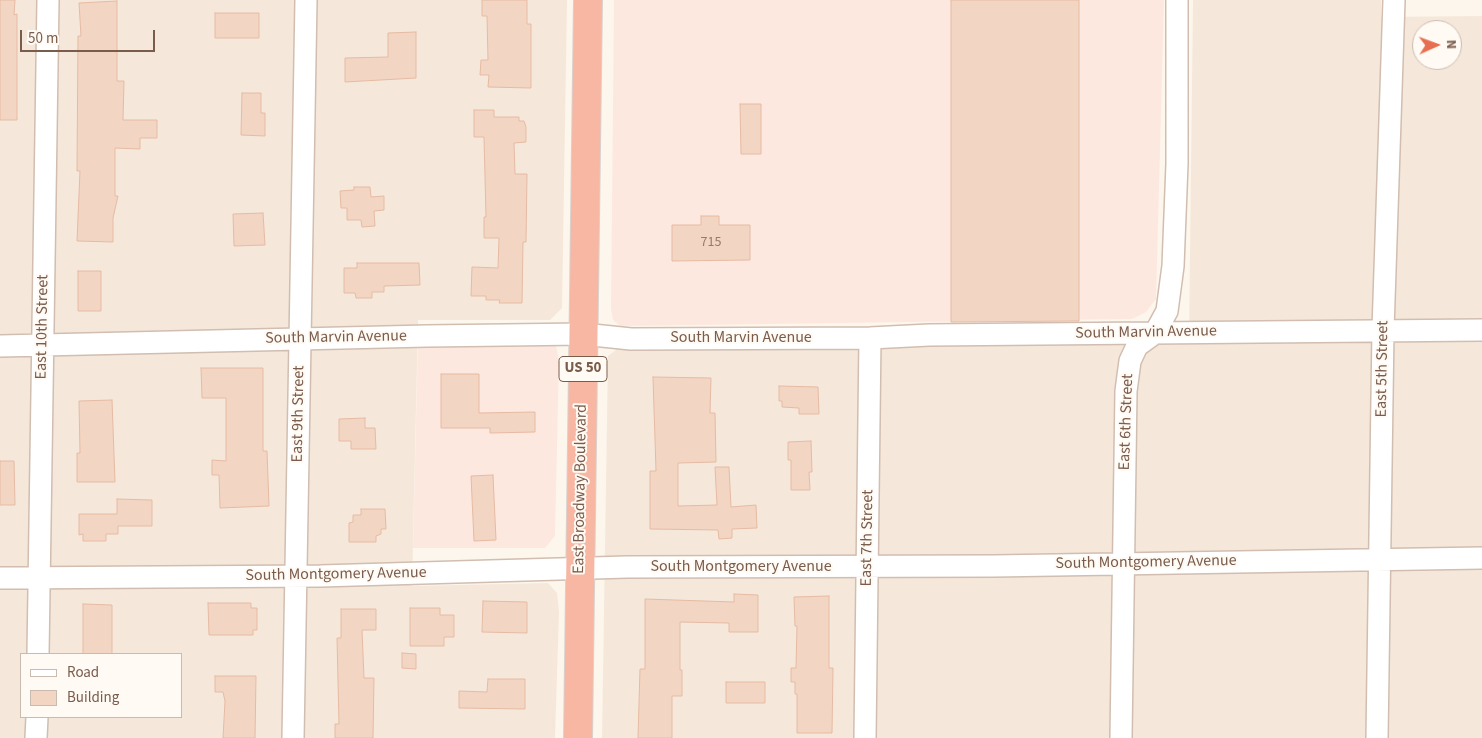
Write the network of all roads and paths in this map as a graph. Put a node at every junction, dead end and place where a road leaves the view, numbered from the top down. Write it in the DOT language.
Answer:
graph roads {
  1 [pos="48,0"];
  2 [pos="306,0"];
  3 [pos="588,0"];
  4 [pos="1177,0"];
  5 [pos="1394,0"];
  6 [pos="1383,330"];
  7 [pos="1482,330"];
  8 [pos="1155,333"];
  9 [pos="583,334"];
  10 [pos="300,338"];
  11 [pos="870,338"];
  12 [pos="0,346"];
  13 [pos="42,346"];
  14 [pos="1482,558"];
  15 [pos="1379,560"];
  16 [pos="1123,564"];
  17 [pos="868,566"];
  18 [pos="580,568"];
  19 [pos="298,576"];
  20 [pos="0,578"];
  21 [pos="40,578"];
  22 [pos="38,653"];
  23 [pos="37,718"];
  24 [pos="36,738"];
  25 [pos="293,738"];
  26 [pos="578,738"];
  27 [pos="865,738"];
  28 [pos="1121,738"];
  29 [pos="1377,738"];
  1 -- 13 [label="street, East 10th Street"];
  2 -- 10 [label="street, East 9th Street"];
  3 -- 9 [label="highway, East Broadway Boulevard / US 50"];
  4 -- 8 [label="street, East 6th Street"];
  5 -- 6 [label="street, East 5th Street"];
  6 -- 7 [label="street, South Marvin Avenue"];
  6 -- 8 [label="street, South Marvin Avenue"];
  6 -- 15 [label="street, East 5th Street"];
  8 -- 11 [label="street, South Marvin Avenue"];
  8 -- 16 [label="street, East 6th Street"];
  9 -- 10 [label="street, South Marvin Avenue"];
  9 -- 11 [label="street, South Marvin Avenue"];
  9 -- 18 [label="highway, East Broadway Boulevard / US 50"];
  10 -- 13 [label="street, South Marvin Avenue"];
  10 -- 19 [label="street, East 9th Street"];
  11 -- 17 [label="street, East 7th Street"];
  12 -- 13 [label="street, South Marvin Avenue"];
  13 -- 21 [label="street, East 10th Street"];
  14 -- 15 [label="street, South Montgomery Avenue"];
  15 -- 16 [label="street, South Montgomery Avenue"];
  15 -- 29 [label="street, East 5th Street"];
  16 -- 17 [label="street, South Montgomery Avenue"];
  16 -- 28 [label="street, East 6th Street"];
  17 -- 18 [label="street, South Montgomery Avenue"];
  17 -- 27 [label="street, East 7th Street"];
  18 -- 19 [label="street, South Montgomery Avenue"];
  18 -- 26 [label="highway, East Broadway Boulevard / US 50"];
  19 -- 21 [label="street, South Montgomery Avenue"];
  19 -- 25 [label="street, East 9th Street"];
  20 -- 21 [label="street, South Montgomery Avenue"];
  21 -- 22 [label="street, East 10th Street"];
  23 -- 24 [label="street"];
}
